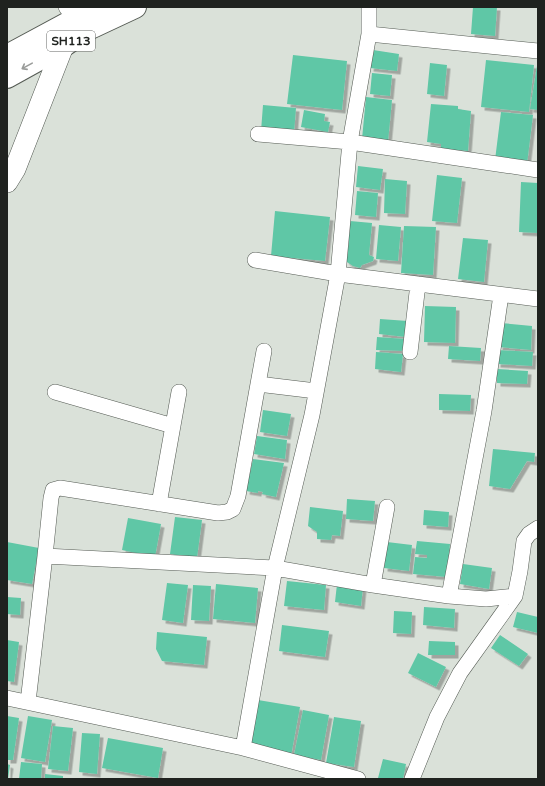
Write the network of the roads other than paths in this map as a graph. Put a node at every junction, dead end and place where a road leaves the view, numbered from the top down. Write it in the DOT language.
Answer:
graph roads {
  1 [pos="98,7"];
  2 [pos="135,7"];
  3 [pos="369,7"];
  4 [pos="71,13"];
  5 [pos="369,34"];
  6 [pos="63,46"];
  7 [pos="538,51"];
  8 [pos="7,56"];
  9 [pos="7,77"];
  10 [pos="258,134"];
  11 [pos="350,142"];
  12 [pos="538,170"];
  13 [pos="7,182"];
  14 [pos="255,260"];
  15 [pos="338,274"];
  16 [pos="418,284"];
  17 [pos="501,295"];
  18 [pos="538,299"];
  19 [pos="264,351"];
  20 [pos="410,352"];
  21 [pos="258,384"];
  22 [pos="316,391"];
  23 [pos="54,392"];
  24 [pos="179,392"];
  25 [pos="173,426"];
  26 [pos="158,504"];
  27 [pos="387,507"];
  28 [pos="538,528"];
  29 [pos="45,556"];
  30 [pos="276,568"];
  31 [pos="373,585"];
  32 [pos="449,596"];
  33 [pos="515,596"];
  34 [pos="7,698"];
  35 [pos="28,702"];
  36 [pos="243,748"];
  37 [pos="358,779"];
  38 [pos="412,779"];
  1 -- 4 [label="main road, SH113"];
  2 -- 6 [label="main road, SH113"];
  3 -- 5 [label="street"];
  4 -- 6 [label="main road"];
  4 -- 8 [label="main road, SH113"];
  5 -- 7 [label="street"];
  5 -- 11 [label="street"];
  6 -- 9 [label="main road, SH113, one-way"];
  6 -- 13 [label="main road"];
  10 -- 11 [label="street"];
  11 -- 12 [label="street"];
  11 -- 15 [label="street"];
  14 -- 15 [label="street"];
  15 -- 16 [label="street"];
  15 -- 22 [label="street"];
  16 -- 17 [label="street"];
  16 -- 20 [label="street"];
  17 -- 18 [label="street"];
  17 -- 32 [label="street"];
  19 -- 21 [label="street"];
  21 -- 22 [label="street"];
  21 -- 26 [label="street"];
  22 -- 30 [label="street"];
  23 -- 25 [label="street"];
  24 -- 25 [label="street"];
  25 -- 26 [label="street"];
  26 -- 29 [label="street"];
  27 -- 31 [label="street"];
  28 -- 33 [label="street"];
  29 -- 30 [label="street"];
  29 -- 35 [label="street"];
  30 -- 31 [label="street"];
  30 -- 36 [label="street"];
  31 -- 32 [label="street"];
  32 -- 33 [label="street"];
  33 -- 38 [label="street"];
  34 -- 35 [label="street"];
  35 -- 36 [label="street"];
  36 -- 37 [label="street"];
}
